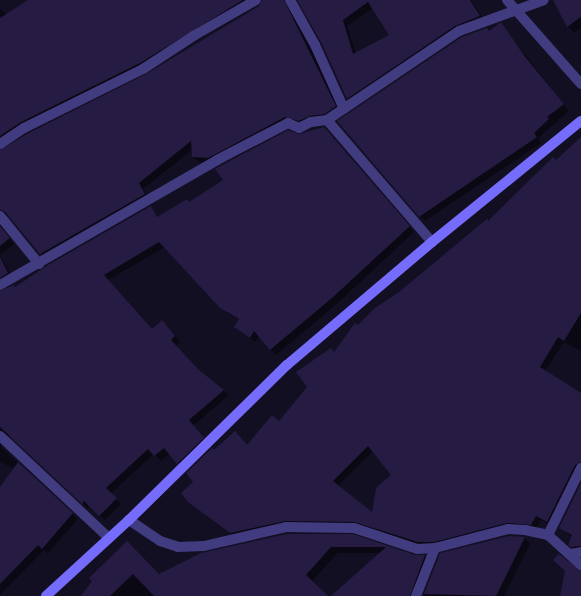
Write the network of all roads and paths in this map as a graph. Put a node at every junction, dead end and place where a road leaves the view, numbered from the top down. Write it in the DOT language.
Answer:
graph roads {
  1 [pos="256,0"];
  2 [pos="290,0"];
  3 [pos="507,0"];
  4 [pos="544,0"];
  5 [pos="516,10"];
  6 [pos="581,84"];
  7 [pos="344,109"];
  8 [pos="327,120"];
  9 [pos="581,121"];
  10 [pos="0,144"];
  11 [pos="0,216"];
  12 [pos="432,242"];
  13 [pos="39,264"];
  14 [pos="0,285"];
  15 [pos="0,436"];
  16 [pos="581,468"];
  17 [pos="129,520"];
  18 [pos="548,535"];
  19 [pos="109,538"];
  20 [pos="435,548"];
  21 [pos="581,552"];
  22 [pos="571,554"];
  23 [pos="581,565"];
  24 [pos="46,596"];
  25 [pos="416,596"];
  1 -- 10 [label="street"];
  2 -- 7 [label="street"];
  3 -- 5 [label="street"];
  4 -- 5 [label="street"];
  5 -- 6 [label="street"];
  5 -- 7 [label="street"];
  7 -- 8 [label="street"];
  8 -- 12 [label="street"];
  8 -- 13 [label="street"];
  9 -- 12 [label="street"];
  11 -- 13 [label="street"];
  12 -- 17 [label="street"];
  13 -- 14 [label="street"];
  15 -- 19 [label="street"];
  16 -- 18 [label="street"];
  17 -- 19 [label="street"];
  17 -- 20 [label="street"];
  18 -- 20 [label="street"];
  18 -- 22 [label="street"];
  19 -- 24 [label="street"];
  20 -- 25 [label="street"];
  21 -- 22 [label="street"];
  22 -- 23 [label="street"];
}
